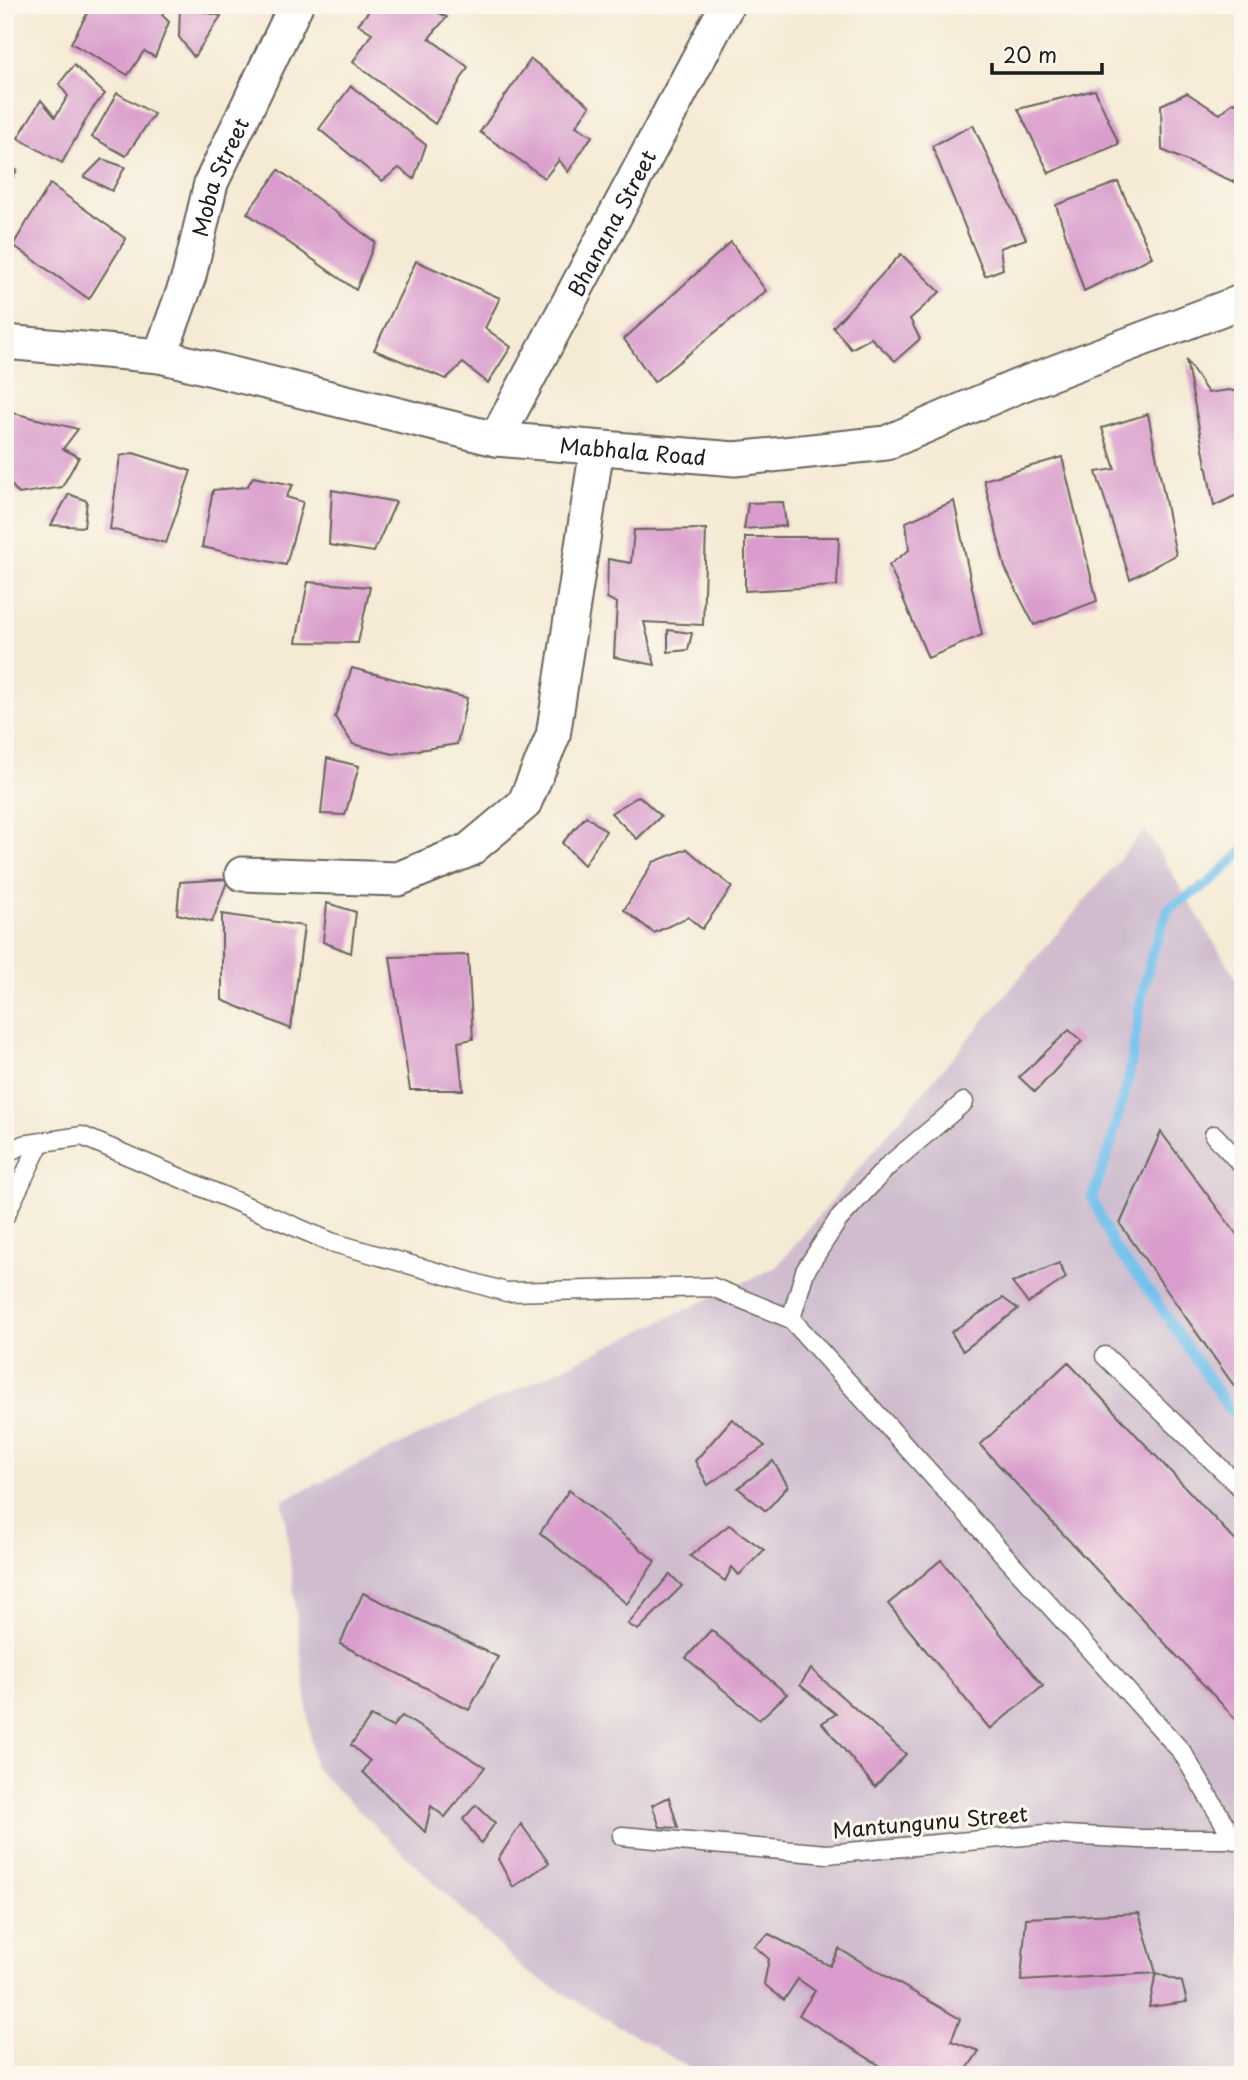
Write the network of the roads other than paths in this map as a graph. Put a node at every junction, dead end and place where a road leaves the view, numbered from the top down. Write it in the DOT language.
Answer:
graph roads {
  1 [pos="296,5"];
  2 [pos="727,5"];
  3 [pos="1243,301"];
  4 [pos="5,342"];
  5 [pos="160,356"];
  6 [pos="496,439"];
  7 [pos="597,448"];
  8 [pos="242,874"];
  9 [pos="964,1102"];
  10 [pos="1214,1135"];
  11 [pos="40,1143"];
  12 [pos="5,1153"];
  13 [pos="1243,1166"];
  14 [pos="5,1216"];
  15 [pos="791,1320"];
  16 [pos="1105,1356"];
  17 [pos="1243,1490"];
  18 [pos="622,1836"];
  19 [pos="1239,1839"];
  1 -- 5 [label="street, Moba Street"];
  2 -- 6 [label="street, Bhanana Street"];
  3 -- 7 [label="street, Mabhala Road"];
  4 -- 5 [label="street, Mabhala Road"];
  5 -- 6 [label="street, Mabhala Road"];
  6 -- 7 [label="street, Mabhala Road"];
  7 -- 8 [label="street"];
  9 -- 15 [label="lane"];
  10 -- 13 [label="lane"];
  11 -- 12 [label="lane"];
  11 -- 14 [label="lane"];
  11 -- 15 [label="lane"];
  15 -- 19 [label="lane"];
  16 -- 17 [label="lane"];
  18 -- 19 [label="lane, Mantungunu Street"];
}
